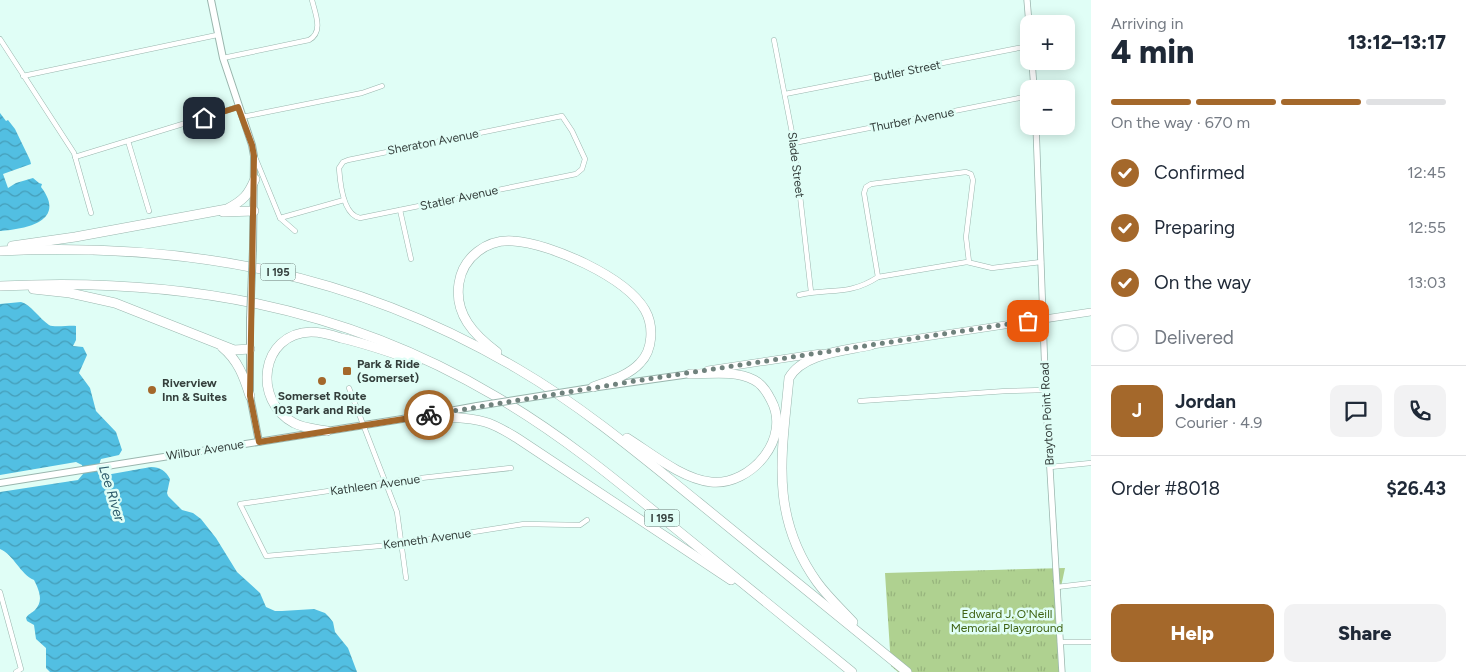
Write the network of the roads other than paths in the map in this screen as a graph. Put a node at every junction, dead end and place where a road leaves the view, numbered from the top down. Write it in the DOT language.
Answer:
graph roads {
  1 [pos="211,0"];
  2 [pos="312,0"];
  3 [pos="1027,0"];
  4 [pos="1028,15"];
  5 [pos="217,35"];
  6 [pos="0,39"];
  7 [pos="774,40"];
  8 [pos="1020,48"];
  9 [pos="223,58"];
  10 [pos="23,76"];
  11 [pos="382,86"];
  12 [pos="785,94"];
  13 [pos="1020,98"];
  14 [pos="238,107"];
  15 [pos="562,116"];
  16 [pos="242,117"];
  17 [pos="1036,135"];
  18 [pos="128,141"];
  19 [pos="794,143"];
  20 [pos="254,156"];
  21 [pos="75,157"];
  22 [pos="255,178"];
  23 [pos="344,200"];
  24 [pos="400,210"];
  25 [pos="149,211"];
  26 [pos="254,211"];
  27 [pos="92,213"];
  28 [pos="201,214"];
  29 [pos="280,218"];
  30 [pos="295,231"];
  31 [pos="0,250"];
  32 [pos="411,259"];
  33 [pos="970,262"];
  34 [pos="1041,262"];
  35 [pos="878,277"];
  36 [pos="2,286"];
  37 [pos="811,292"];
  38 [pos="798,295"];
  39 [pos="1091,312"];
  40 [pos="1043,318"];
  41 [pos="210,341"];
  42 [pos="871,345"];
  43 [pos="250,349"];
  44 [pos="690,374"];
  45 [pos="462,377"];
  46 [pos="536,380"];
  47 [pos="349,388"];
  48 [pos="588,388"];
  49 [pos="1045,390"];
  50 [pos="250,396"];
  51 [pos="860,401"];
  52 [pos="585,413"];
  53 [pos="418,417"];
  54 [pos="364,425"];
  55 [pos="327,431"];
  56 [pos="259,442"];
  57 [pos="1091,463"];
  58 [pos="1050,466"];
  59 [pos="510,468"];
  60 [pos="0,483"];
  61 [pos="387,483"];
  62 [pos="587,520"];
  63 [pos="402,543"];
  64 [pos="266,556"];
  65 [pos="406,578"];
  66 [pos="1091,583"];
  67 [pos="1057,587"];
  68 [pos="0,592"];
  69 [pos="779,613"];
  70 [pos="1060,642"];
  71 [pos="1091,642"];
  72 [pos="887,656"];
  73 [pos="19,671"];
  74 [pos="852,672"];
  75 [pos="907,672"];
  76 [pos="1062,672"];
  1 -- 5 [label="main road"];
  2 -- 9 [label="street"];
  3 -- 4 [label="street"];
  5 -- 9 [label="main road"];
  5 -- 10 [label="street"];
  6 -- 10 [label="street"];
  7 -- 12 [label="street, Slade Street"];
  8 -- 12 [label="street, Butler Street"];
  9 -- 14 [label="main road"];
  10 -- 21 [label="street"];
  11 -- 16 [label="street"];
  12 -- 19 [label="street, Slade Street"];
  13 -- 19 [label="street, Thurber Avenue"];
  14 -- 16 [label="main road"];
  14 -- 18 [label="street"];
  15 -- 23 [label="street, Sheraton Avenue"];
  15 -- 24 [label="street, Statler Avenue"];
  16 -- 20 [label="main road"];
  17 -- 34 [label="street, Brayton Point Road"];
  18 -- 21 [label="street"];
  18 -- 25 [label="street"];
  19 -- 37 [label="street, Slade Street"];
  20 -- 22 [label="main road"];
  20 -- 29 [label="street"];
  21 -- 27 [label="street"];
  22 -- 26 [label="main road"];
  22 -- 28 [label="highway"];
  23 -- 24 [label="street, Statler Avenue"];
  23 -- 29 [label="street"];
  24 -- 32 [label="street"];
  26 -- 28 [label="highway"];
  26 -- 43 [label="main road, bridge"];
  28 -- 31 [label="highway"];
  29 -- 30 [label="street"];
  31 -- 46 [label="highway, I 195"];
  33 -- 34 [label="street"];
  33 -- 35 [label="street"];
  33 -- 35 [label="street"];
  34 -- 40 [label="street, Brayton Point Road"];
  35 -- 37 [label="street"];
  36 -- 41 [label="highway"];
  36 -- 45 [label="highway, I 195"];
  37 -- 38 [label="street"];
  39 -- 40 [label="main road, Wilbur Avenue"];
  40 -- 42 [label="main road, Wilbur Avenue"];
  40 -- 49 [label="street, Brayton Point Road"];
  41 -- 43 [label="highway"];
  41 -- 50 [label="highway"];
  42 -- 44 [label="main road, Wilbur Avenue"];
  42 -- 72 [label="highway"];
  43 -- 50 [label="main road"];
  44 -- 48 [label="main road, Wilbur Avenue"];
  44 -- 52 [label="highway"];
  45 -- 55 [label="highway"];
  45 -- 69 [label="highway, I 195"];
  46 -- 48 [label="highway"];
  46 -- 52 [label="highway, I 195"];
  47 -- 54 [label="street"];
  48 -- 53 [label="main road, Wilbur Avenue, bridge"];
  49 -- 51 [label="street"];
  49 -- 58 [label="street, Brayton Point Road"];
  50 -- 56 [label="main road"];
  52 -- 72 [label="highway, I 195"];
  53 -- 54 [label="main road, Wilbur Avenue"];
  53 -- 69 [label="highway"];
  54 -- 55 [label="main road, Wilbur Avenue"];
  54 -- 61 [label="street"];
  55 -- 56 [label="main road, Wilbur Avenue"];
  56 -- 60 [label="main road, Wilbur Avenue"];
  57 -- 58 [label="street"];
  58 -- 67 [label="street, Brayton Point Road"];
  59 -- 61 [label="street, Kathleen Avenue"];
  61 -- 63 [label="street"];
  61 -- 64 [label="street, Kathleen Avenue"];
  62 -- 63 [label="street, Kenneth Avenue"];
  63 -- 64 [label="street, Kenneth Avenue"];
  63 -- 65 [label="street"];
  66 -- 67 [label="street"];
  67 -- 70 [label="street, Brayton Point Road"];
  68 -- 73 [label="street"];
  69 -- 74 [label="highway, I 195"];
  70 -- 71 [label="street"];
  70 -- 76 [label="street, Brayton Point Road"];
  72 -- 75 [label="highway, I 195"];
}
